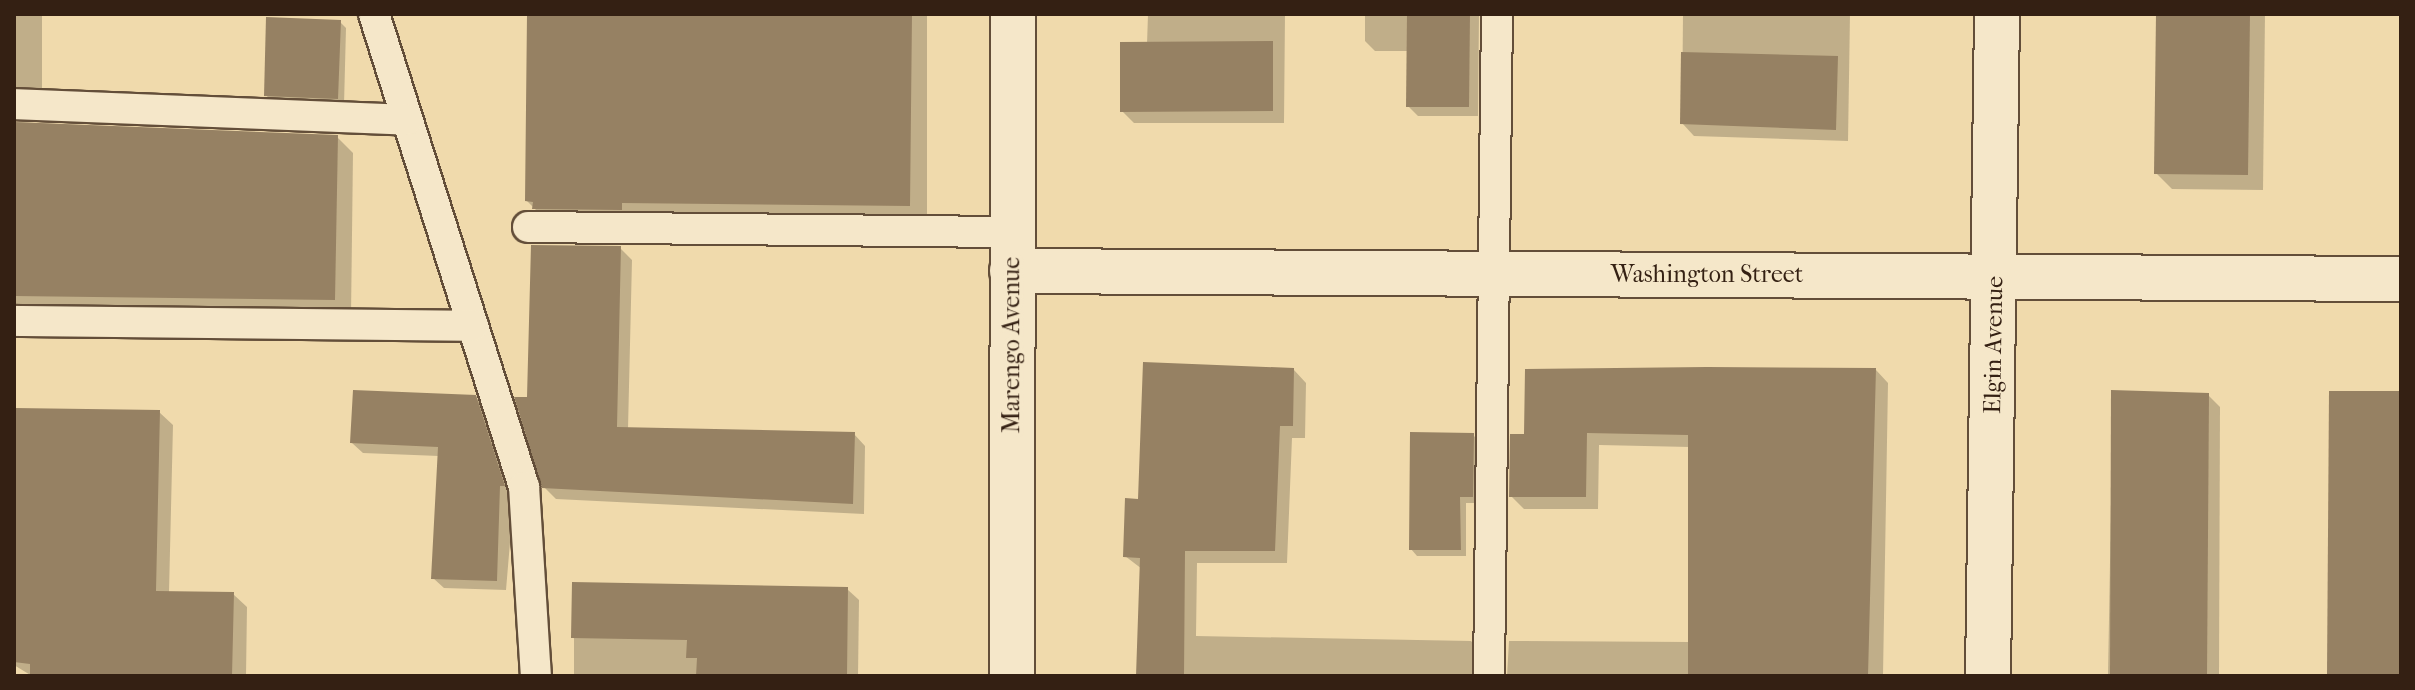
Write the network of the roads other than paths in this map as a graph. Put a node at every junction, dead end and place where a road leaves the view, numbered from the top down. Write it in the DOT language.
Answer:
graph roads {
  1 [pos="374,14"];
  2 [pos="1013,14"];
  3 [pos="1497,14"];
  4 [pos="1997,14"];
  5 [pos="14,104"];
  6 [pos="407,120"];
  7 [pos="528,227"];
  8 [pos="1012,252"];
  9 [pos="1494,274"];
  10 [pos="1996,277"];
  11 [pos="2401,279"];
  12 [pos="14,321"];
  13 [pos="473,326"];
  14 [pos="536,676"];
  15 [pos="1012,676"];
  16 [pos="1489,676"];
  17 [pos="1988,676"];
  1 -- 6 [label="lane"];
  2 -- 8 [label="street, Marengo Avenue"];
  3 -- 9 [label="lane"];
  4 -- 10 [label="street, Elgin Avenue"];
  5 -- 6 [label="lane"];
  6 -- 13 [label="lane"];
  7 -- 8 [label="lane"];
  8 -- 9 [label="street, Washington Street"];
  8 -- 15 [label="street, Marengo Avenue"];
  9 -- 10 [label="street, Washington Street"];
  9 -- 16 [label="lane"];
  10 -- 11 [label="street, Washington Street"];
  10 -- 17 [label="street, Elgin Avenue"];
  12 -- 13 [label="lane"];
  13 -- 14 [label="lane"];
}
